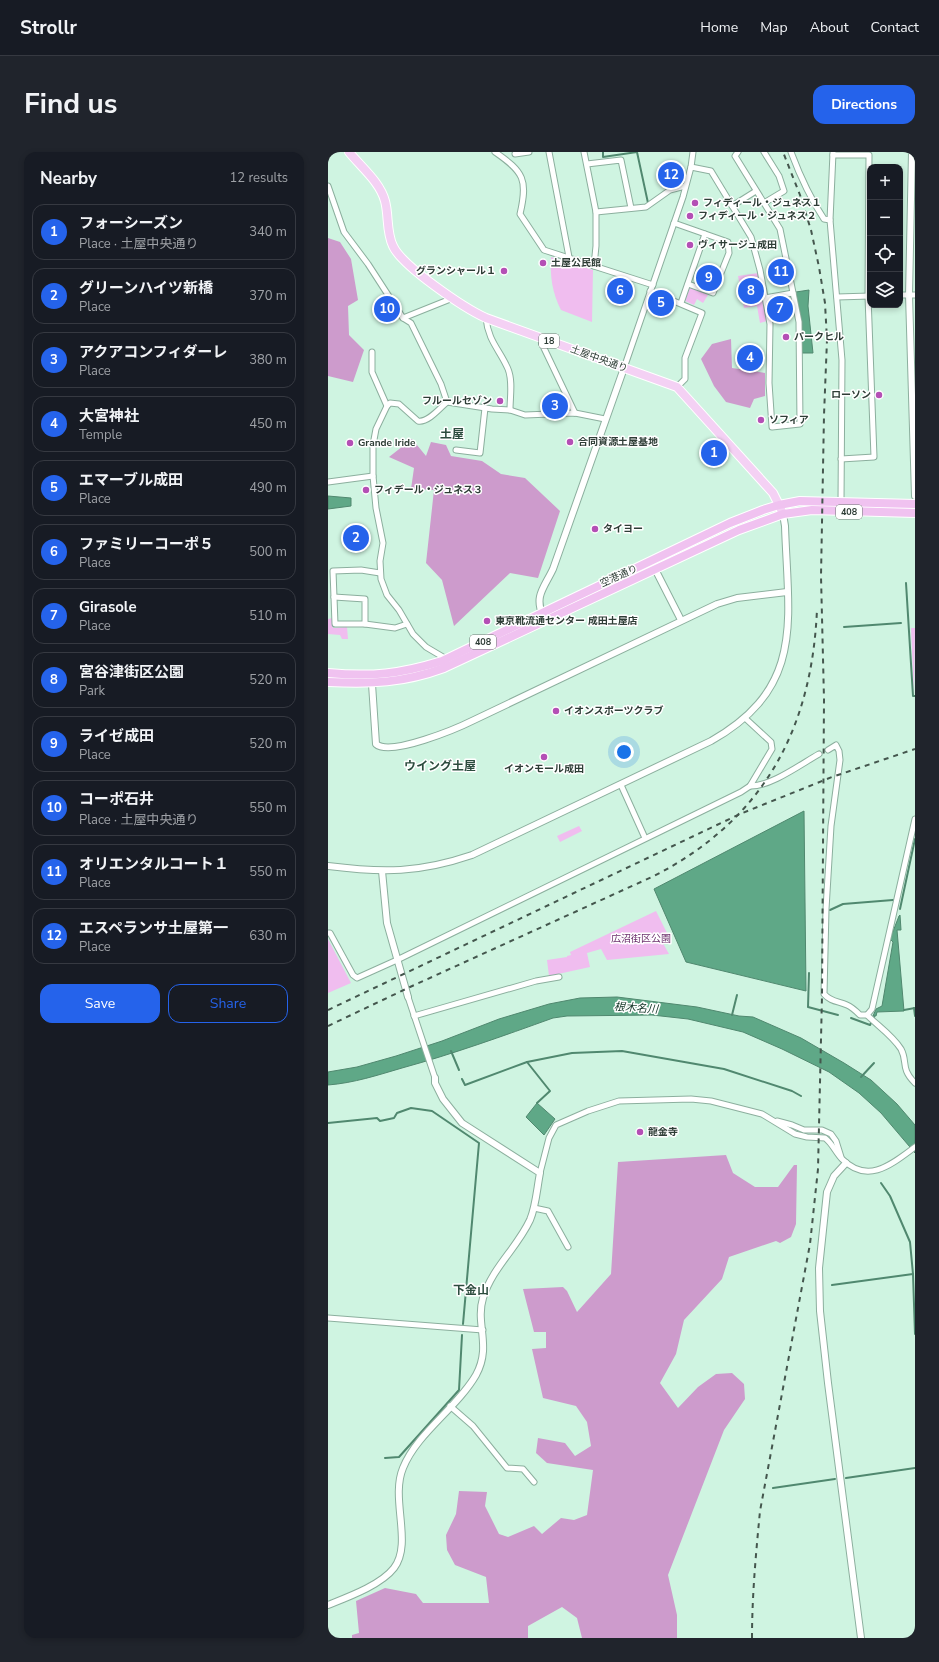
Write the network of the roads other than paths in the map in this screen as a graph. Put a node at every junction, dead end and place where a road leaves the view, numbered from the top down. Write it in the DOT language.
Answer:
graph roads {
  1 [pos="349,152"];
  2 [pos="495,152"];
  3 [pos="529,152"];
  4 [pos="549,152"];
  5 [pos="584,152"];
  6 [pos="693,152"];
  7 [pos="738,152"];
  8 [pos="764,152"];
  9 [pos="791,152"];
  10 [pos="912,152"];
  11 [pos="515,153"];
  12 [pos="833,153"];
  13 [pos="512,164"];
  14 [pos="587,164"];
  15 [pos="691,167"];
  16 [pos="328,186"];
  17 [pos="685,186"];
  18 [pos="756,191"];
  19 [pos="764,204"];
  20 [pos="732,206"];
  21 [pos="631,208"];
  22 [pos="596,212"];
  23 [pos="830,220"];
  24 [pos="674,223"];
  25 [pos="705,234"];
  26 [pos="570,257"];
  27 [pos="594,266"];
  28 [pos="869,272"];
  29 [pos="688,284"];
  30 [pos="652,285"];
  31 [pos="650,291"];
  32 [pos="793,293"];
  33 [pos="912,295"];
  34 [pos="867,296"];
  35 [pos="837,297"];
  36 [pos="453,298"];
  37 [pos="765,298"];
  38 [pos="681,303"];
  39 [pos="869,308"];
  40 [pos="403,318"];
  41 [pos="486,318"];
  42 [pos="540,337"];
  43 [pos="372,352"];
  44 [pos="624,368"];
  45 [pos="677,387"];
  46 [pos="447,402"];
  47 [pos="387,406"];
  48 [pos="485,408"];
  49 [pos="510,410"];
  50 [pos="574,413"];
  51 [pos="605,419"];
  52 [pos="456,450"];
  53 [pos="841,459"];
  54 [pos="373,476"];
  55 [pos="328,482"];
  56 [pos="915,496"];
  57 [pos="841,501"];
  58 [pos="915,504"];
  59 [pos="780,505"];
  60 [pos="915,513"];
  61 [pos="782,514"];
  62 [pos="655,569"];
  63 [pos="380,573"];
  64 [pos="787,592"];
  65 [pos="334,597"];
  66 [pos="541,612"];
  67 [pos="681,620"];
  68 [pos="546,622"];
  69 [pos="365,624"];
  70 [pos="407,624"];
  71 [pos="449,662"];
  72 [pos="328,673"];
  73 [pos="328,682"];
  74 [pos="372,684"];
  75 [pos="745,718"];
  76 [pos="828,750"];
  77 [pos="819,754"];
  78 [pos="621,785"];
  79 [pos="750,786"];
  80 [pos="915,819"];
  81 [pos="646,838"];
  82 [pos="328,866"];
  83 [pos="382,871"];
  84 [pos="328,933"];
  85 [pos="397,960"];
  86 [pos="559,977"];
  87 [pos="408,997"];
  88 [pos="414,1016"];
  89 [pos="871,1019"];
  90 [pos="435,1078"];
  91 [pos="915,1083"];
  92 [pos="915,1147"];
  93 [pos="844,1160"];
  94 [pos="540,1173"];
  95 [pos="534,1208"];
  96 [pos="568,1247"];
  97 [pos="328,1318"];
  98 [pos="483,1330"];
  99 [pos="450,1406"];
  100 [pos="534,1482"];
  101 [pos="328,1605"];
  102 [pos="861,1638"];
  1 -- 36 [label="main road, 土屋中央通り / 18"];
  2 -- 13 [label="street"];
  3 -- 11 [label="street"];
  4 -- 26 [label="street"];
  5 -- 14 [label="street"];
  6 -- 15 [label="street"];
  7 -- 18 [label="street"];
  8 -- 19 [label="street"];
  9 -- 23 [label="street"];
  10 -- 33 [label="street"];
  11 -- 13 [label="street"];
  12 -- 23 [label="street"];
  12 -- 28 [label="street"];
  13 -- 26 [label="street"];
  14 -- 21 [label="street"];
  14 -- 22 [label="street"];
  15 -- 17 [label="street"];
  15 -- 20 [label="street"];
  16 -- 40 [label="street"];
  17 -- 21 [label="street"];
  17 -- 24 [label="street"];
  18 -- 19 [label="street"];
  18 -- 20 [label="street"];
  19 -- 32 [label="street"];
  20 -- 37 [label="street"];
  21 -- 22 [label="street"];
  22 -- 27 [label="street"];
  23 -- 35 [label="street"];
  24 -- 25 [label="street"];
  24 -- 30 [label="street"];
  25 -- 29 [label="street"];
  25 -- 29 [label="street"];
  26 -- 27 [label="street"];
  27 -- 30 [label="street"];
  29 -- 38 [label="street"];
  30 -- 31 [label="street"];
  31 -- 38 [label="street"];
  31 -- 44 [label="street"];
  32 -- 37 [label="street"];
  32 -- 37 [label="street"];
  33 -- 56 [label="street"];
  34 -- 35 [label="street"];
  35 -- 53 [label="street"];
  36 -- 40 [label="street"];
  36 -- 41 [label="main road, 土屋中央通り / 18"];
  38 -- 45 [label="street"];
  39 -- 53 [label="street"];
  40 -- 46 [label="street"];
  41 -- 42 [label="main road, 土屋中央通り / 18"];
  41 -- 49 [label="street"];
  42 -- 44 [label="main road, 土屋中央通り / 18"];
  42 -- 50 [label="street"];
  43 -- 47 [label="street"];
  44 -- 45 [label="main road, 土屋中央通り / 18"];
  44 -- 51 [label="street"];
  45 -- 59 [label="main road, 土屋中央通り / 18"];
  46 -- 47 [label="street"];
  46 -- 48 [label="street"];
  47 -- 54 [label="street"];
  48 -- 49 [label="street"];
  48 -- 52 [label="street"];
  49 -- 50 [label="street"];
  50 -- 51 [label="street"];
  51 -- 66 [label="street"];
  53 -- 57 [label="street"];
  54 -- 55 [label="street"];
  54 -- 63 [label="street"];
  57 -- 58 [label="highway, 空港通り / 408"];
  57 -- 59 [label="highway, 空港通り / 408"];
  59 -- 61 [label="main road, 土屋中央通り / 18"];
  59 -- 66 [label="highway, 空港通り / 408"];
  60 -- 61 [label="highway, 空港通り / 408"];
  61 -- 62 [label="highway, 空港通り / 408"];
  61 -- 64 [label="street"];
  62 -- 67 [label="street"];
  62 -- 68 [label="highway, 空港通り / 408"];
  63 -- 65 [label="street"];
  63 -- 70 [label="street"];
  64 -- 67 [label="street"];
  64 -- 75 [label="street"];
  65 -- 69 [label="street"];
  65 -- 69 [label="street"];
  66 -- 68 [label="street"];
  66 -- 71 [label="highway, 空港通り / 408"];
  67 -- 74 [label="street"];
  68 -- 71 [label="highway, 空港通り / 408"];
  69 -- 70 [label="street"];
  70 -- 71 [label="street"];
  71 -- 72 [label="highway, 空港通り / 408"];
  71 -- 74 [label="highway, 空港通り / 408"];
  73 -- 74 [label="highway, 空港通り / 408"];
  75 -- 78 [label="street"];
  75 -- 79 [label="street"];
  76 -- 89 [label="street"];
  77 -- 79 [label="street"];
  78 -- 81 [label="street"];
  78 -- 83 [label="street"];
  79 -- 81 [label="street"];
  80 -- 89 [label="street"];
  81 -- 85 [label="street"];
  82 -- 83 [label="street"];
  83 -- 85 [label="street"];
  84 -- 85 [label="street"];
  85 -- 87 [label="street"];
  86 -- 88 [label="street"];
  87 -- 88 [label="street"];
  88 -- 90 [label="street"];
  89 -- 91 [label="street"];
  90 -- 94 [label="street"];
  92 -- 93 [label="street"];
  93 -- 94 [label="street"];
  93 -- 102 [label="street"];
  94 -- 95 [label="street"];
  95 -- 96 [label="street"];
  95 -- 98 [label="street"];
  97 -- 98 [label="street"];
  98 -- 99 [label="street"];
  99 -- 100 [label="street"];
  99 -- 101 [label="street"];
}
